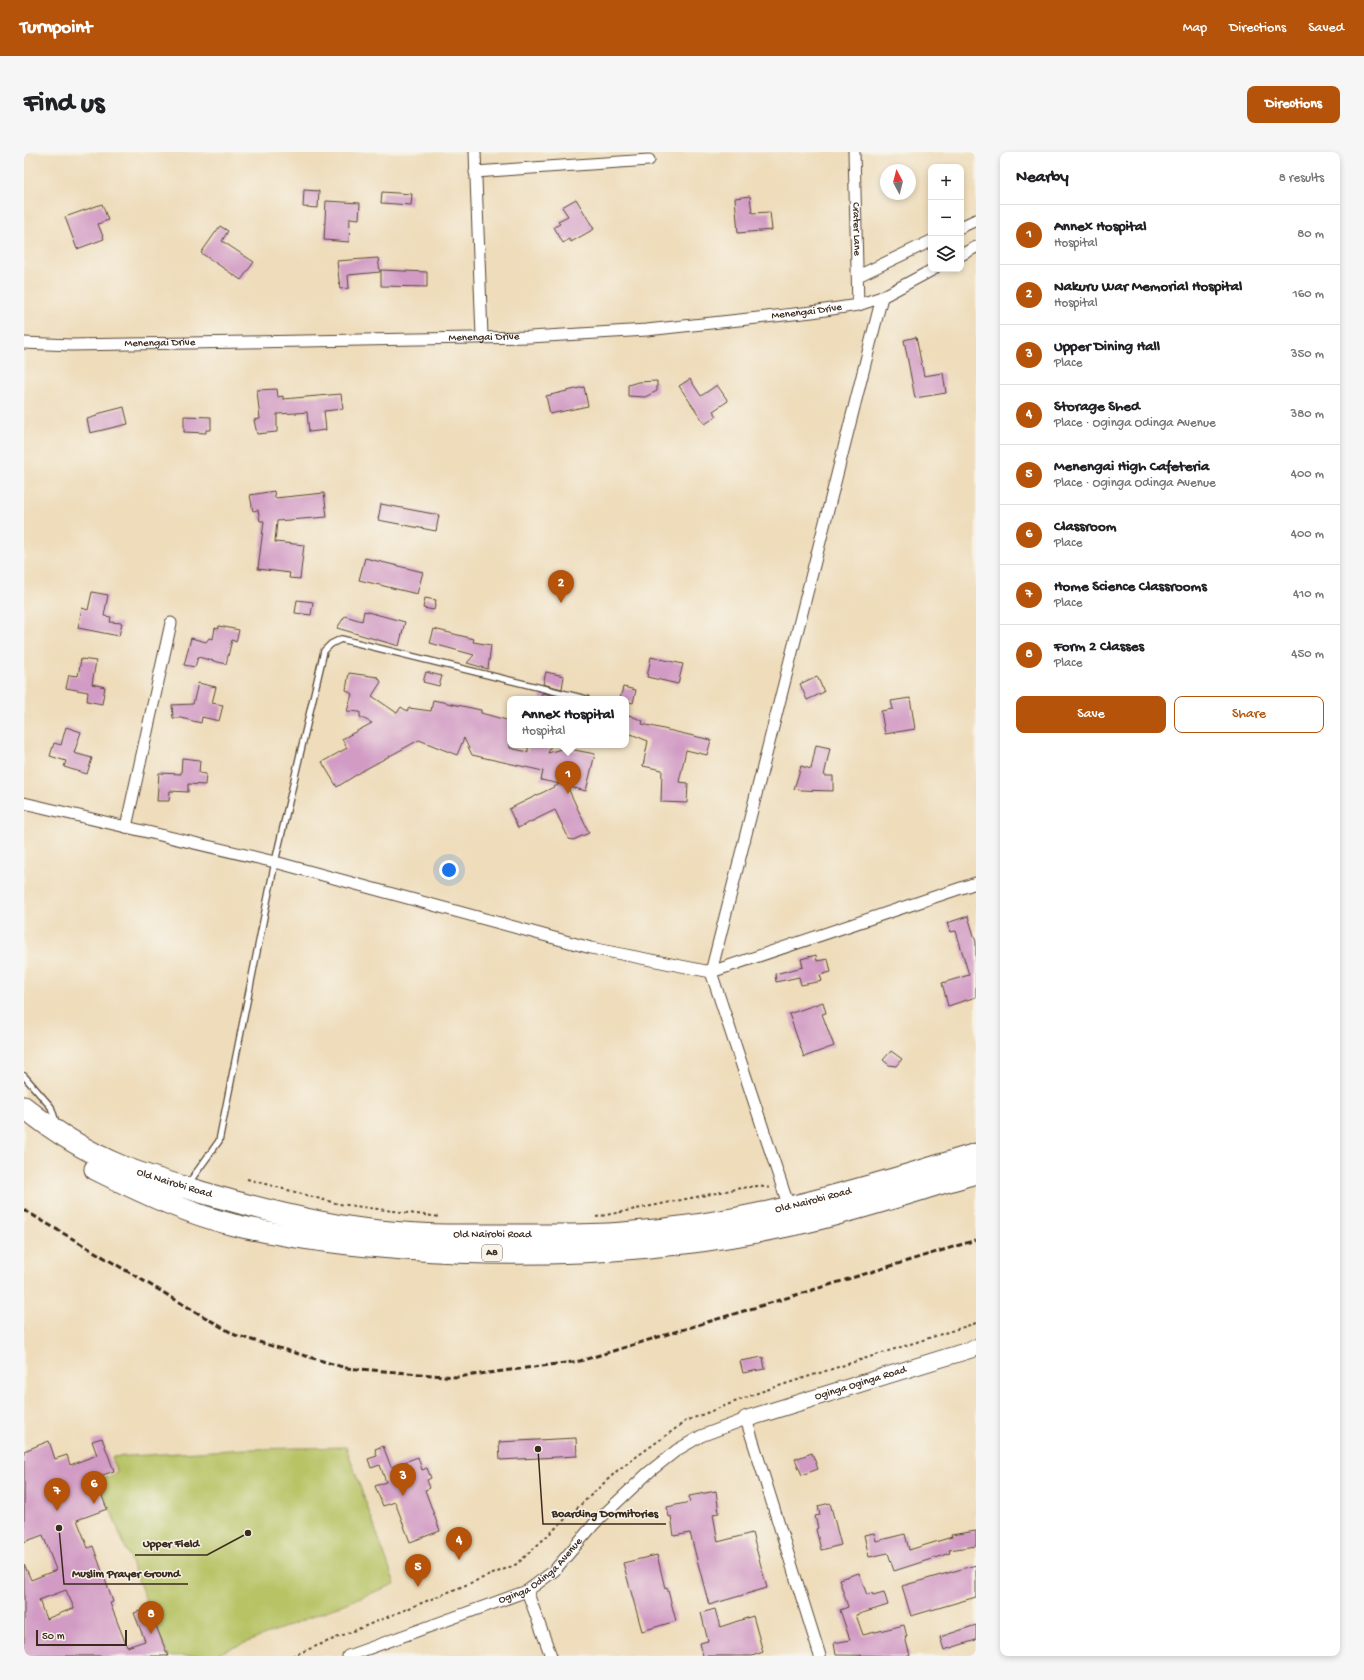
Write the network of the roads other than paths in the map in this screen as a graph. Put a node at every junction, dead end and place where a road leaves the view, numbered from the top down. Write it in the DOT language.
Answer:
graph roads {
  1 [pos="475,152"];
  2 [pos="854,152"];
  3 [pos="649,160"];
  4 [pos="475,172"];
  5 [pos="976,220"];
  6 [pos="964,226"];
  7 [pos="928,242"];
  8 [pos="976,247"];
  9 [pos="964,253"];
  10 [pos="928,272"];
  11 [pos="858,276"];
  12 [pos="882,297"];
  13 [pos="858,305"];
  14 [pos="482,336"];
  15 [pos="24,343"];
  16 [pos="171,623"];
  17 [pos="574,696"];
  18 [pos="24,803"];
  19 [pos="126,828"];
  20 [pos="275,862"];
  21 [pos="976,883"];
  22 [pos="711,972"];
  23 [pos="24,1076"];
  24 [pos="24,1106"];
  25 [pos="24,1125"];
  26 [pos="60,1134"];
  27 [pos="976,1154"];
  28 [pos="976,1172"];
  29 [pos="185,1187"];
  30 [pos="789,1207"];
  31 [pos="976,1348"];
  32 [pos="746,1419"];
  33 [pos="527,1591"];
  34 [pos="348,1656"];
  35 [pos="551,1656"];
  36 [pos="820,1656"];
  1 -- 4 [label="street"];
  2 -- 11 [label="street, Crater Lane"];
  3 -- 4 [label="street"];
  4 -- 14 [label="street"];
  5 -- 6 [label="street"];
  7 -- 11 [label="street"];
  8 -- 9 [label="street"];
  10 -- 12 [label="street, Menengai Drive"];
  11 -- 13 [label="street, Crater Lane"];
  12 -- 13 [label="street, Menengai Drive"];
  12 -- 22 [label="street"];
  13 -- 14 [label="street, Menengai Drive"];
  14 -- 15 [label="street, Menengai Drive"];
  16 -- 19 [label="street"];
  17 -- 20 [label="lane"];
  18 -- 19 [label="street"];
  19 -- 20 [label="street"];
  20 -- 22 [label="street"];
  20 -- 29 [label="lane"];
  21 -- 22 [label="street"];
  22 -- 30 [label="street"];
  23 -- 26 [label="lane"];
  24 -- 26 [label="highway, Old Nairobi Road / A8"];
  25 -- 28 [label="highway, Old Nairobi Road / A8"];
  26 -- 29 [label="highway, Old Nairobi Road / A8"];
  27 -- 30 [label="highway, Old Nairobi Road / A8"];
  29 -- 30 [label="highway, Old Nairobi Road / A8"];
  31 -- 32 [label="street, Oginga Oginga Road"];
  32 -- 33 [label="street, Oginga Odinga Avenue"];
  32 -- 36 [label="street"];
  33 -- 34 [label="street, Oginga Odinga Avenue"];
  33 -- 35 [label="street"];
}
